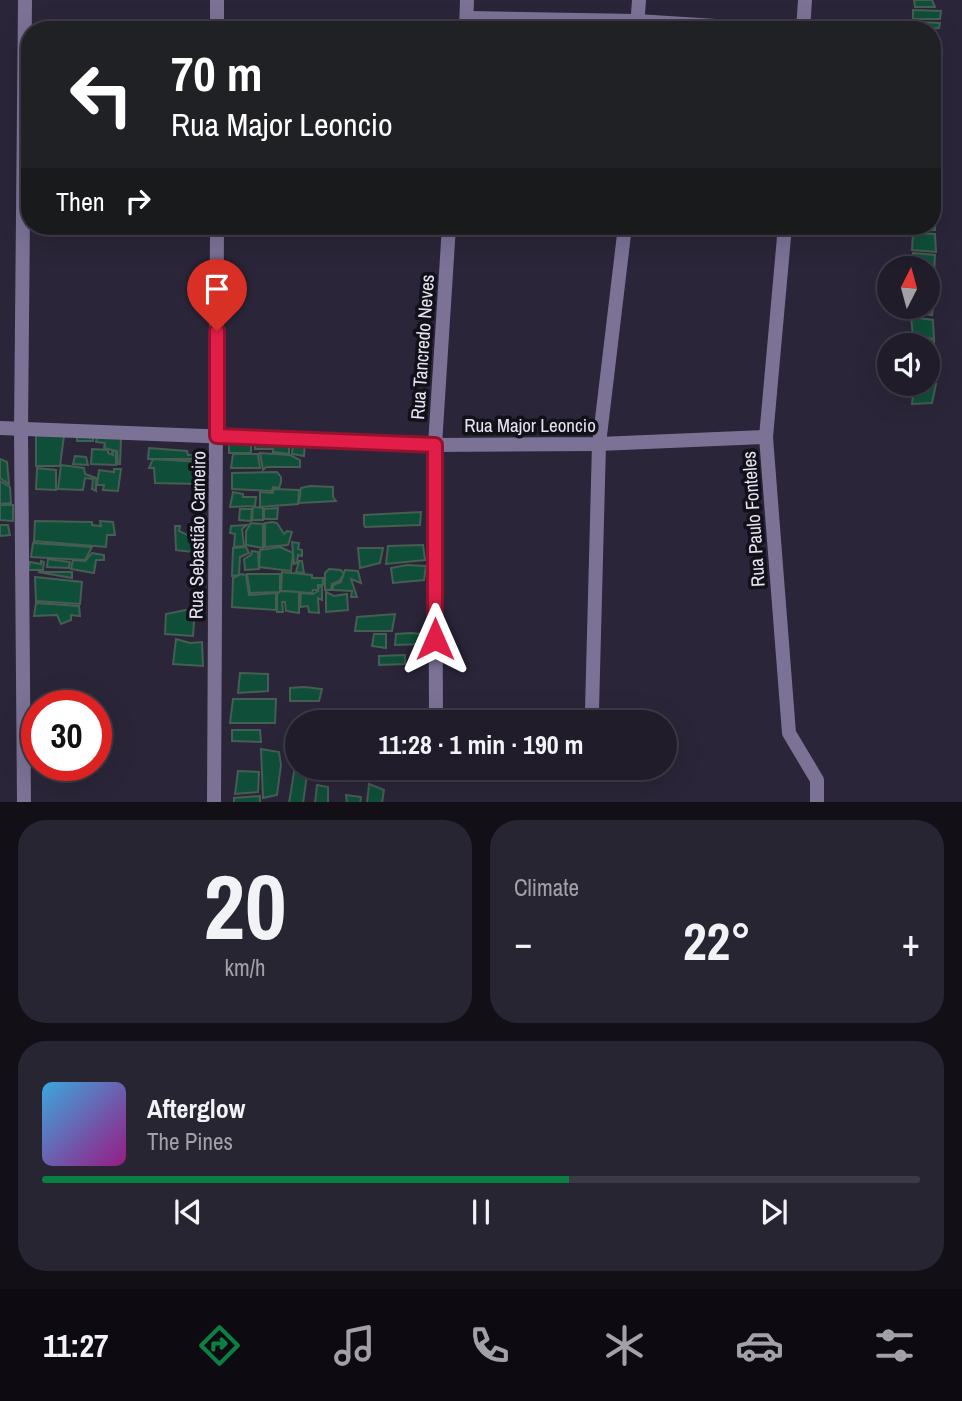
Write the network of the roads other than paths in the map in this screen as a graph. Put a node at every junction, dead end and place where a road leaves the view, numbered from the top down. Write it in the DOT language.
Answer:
graph roads {
  1 [pos="25,0"];
  2 [pos="217,0"];
  3 [pos="467,0"];
  4 [pos="639,0"];
  5 [pos="805,0"];
  6 [pos="25,21"];
  7 [pos="217,21"];
  8 [pos="466,21"];
  9 [pos="637,21"];
  10 [pos="804,21"];
  11 [pos="23,235"];
  12 [pos="217,235"];
  13 [pos="448,235"];
  14 [pos="624,235"];
  15 [pos="784,235"];
  16 [pos="0,428"];
  17 [pos="21,430"];
  18 [pos="217,436"];
  19 [pos="766,437"];
  20 [pos="599,444"];
  21 [pos="435,445"];
  22 [pos="436,710"];
  23 [pos="592,710"];
  24 [pos="24,802"];
  25 [pos="214,802"];
  26 [pos="817,802"];
  1 -- 6 [label="street"];
  2 -- 7 [label="street"];
  3 -- 8 [label="street"];
  4 -- 9 [label="street"];
  5 -- 10 [label="street"];
  11 -- 17 [label="street"];
  12 -- 18 [label="street, Rua Sebastião Carneiro"];
  13 -- 21 [label="street, Rua Tancredo Neves"];
  14 -- 20 [label="street"];
  15 -- 19 [label="street, Rua Paulo Fonteles"];
  16 -- 17 [label="street, Rua Major Leoncio"];
  17 -- 18 [label="street, Rua Major Leoncio"];
  17 -- 24 [label="street"];
  18 -- 21 [label="street, Rua Major Leoncio"];
  18 -- 25 [label="street, Rua Sebastião Carneiro"];
  19 -- 20 [label="street, Rua Major Leoncio"];
  19 -- 26 [label="street, Rua Paulo Fonteles"];
  20 -- 21 [label="street, Rua Major Leoncio"];
  20 -- 23 [label="street"];
  21 -- 22 [label="street, Rua Tancredo Neves"];
}
